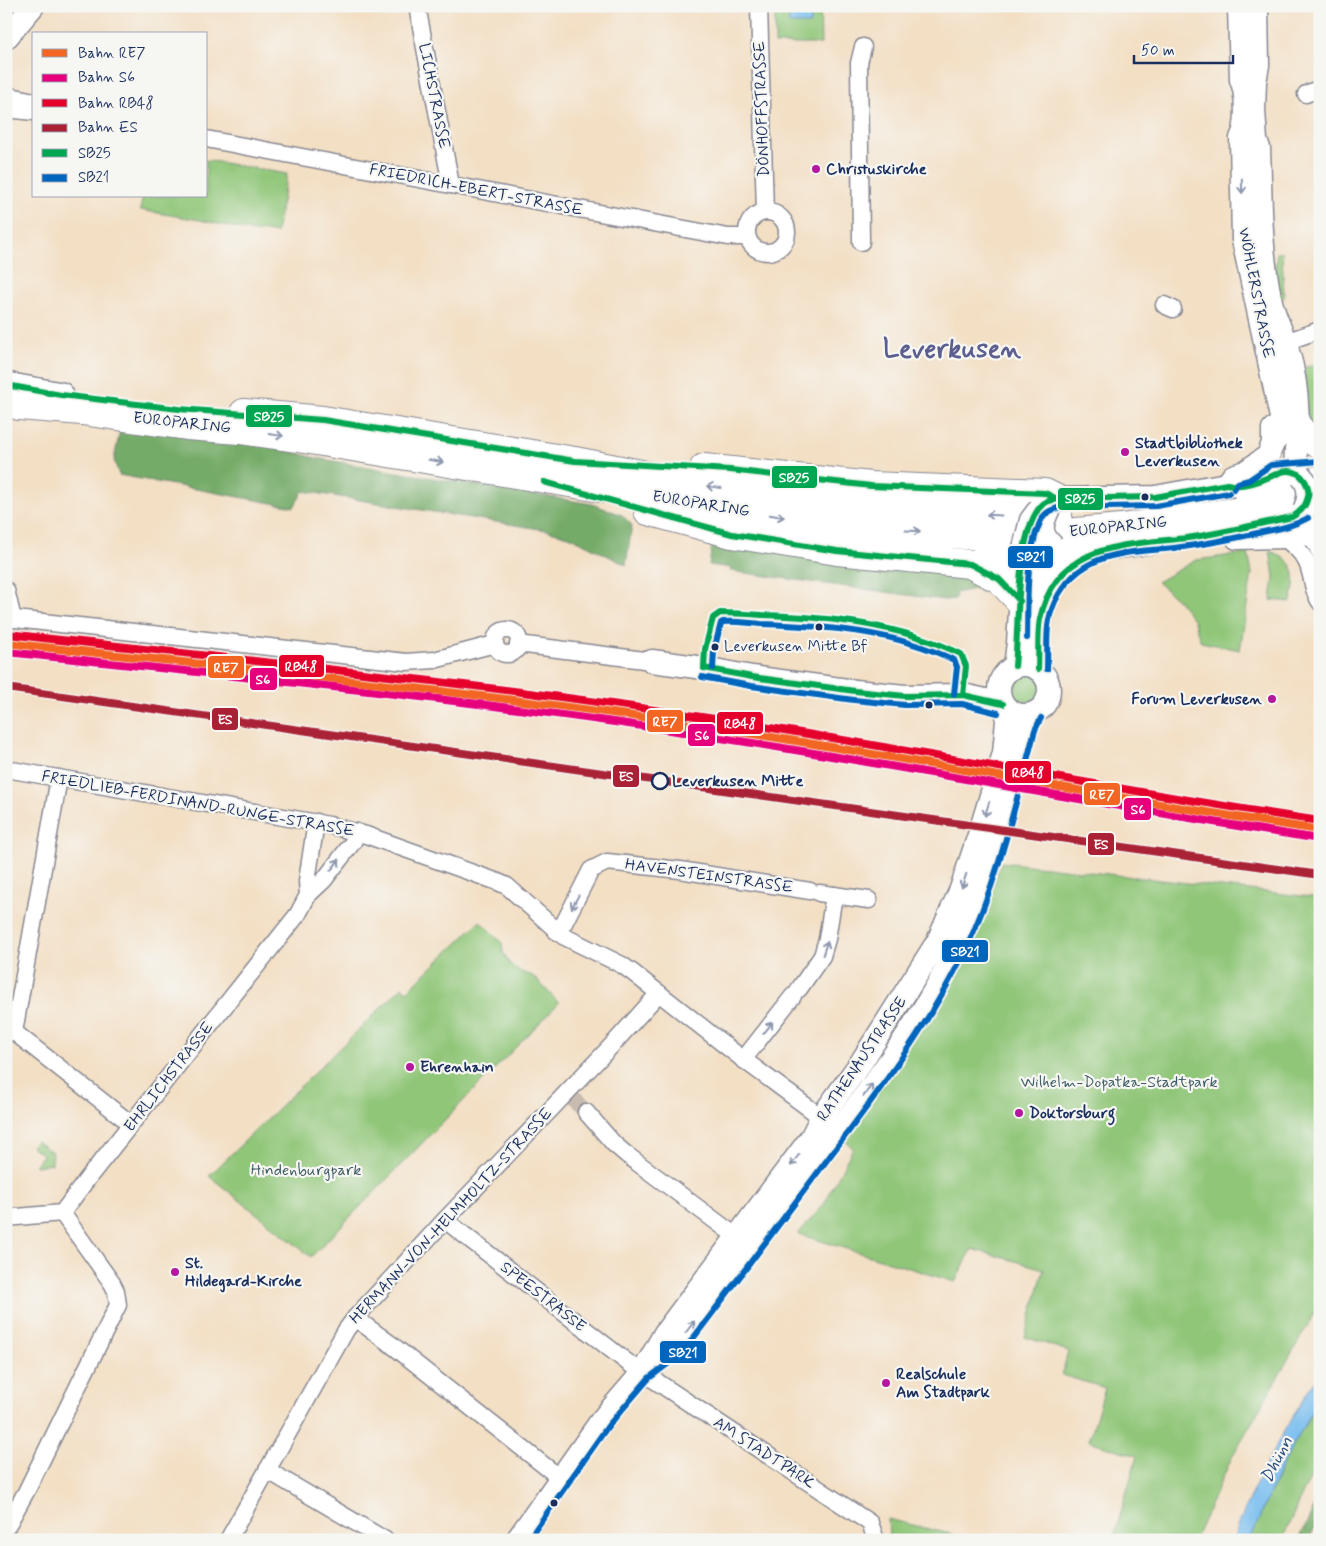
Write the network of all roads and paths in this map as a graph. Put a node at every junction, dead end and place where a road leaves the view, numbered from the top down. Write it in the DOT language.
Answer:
graph roads {
  1 [pos="14,6"];
  2 [pos="33,6"];
  3 [pos="417,6"];
  4 [pos="759,6"];
  5 [pos="1239,6"];
  6 [pos="1257,6"];
  7 [pos="6,15"];
  8 [pos="6,38"];
  9 [pos="863,47"];
  10 [pos="6,95"];
  11 [pos="32,101"];
  12 [pos="6,109"];
  13 [pos="32,112"];
  14 [pos="208,139"];
  15 [pos="1250,143"];
  16 [pos="451,185"];
  17 [pos="765,212"];
  18 [pos="747,237"];
  19 [pos="861,242"];
  20 [pos="1256,329"];
  21 [pos="1320,330"];
  22 [pos="1286,342"];
  23 [pos="61,395"];
  24 [pos="11,398"];
  25 [pos="1298,427"];
  26 [pos="1320,445"];
  27 [pos="575,461"];
  28 [pos="1311,472"];
  29 [pos="522,475"];
  30 [pos="1227,484"];
  31 [pos="1051,501"];
  32 [pos="1316,524"];
  33 [pos="1276,529"];
  34 [pos="1102,549"];
  35 [pos="1060,550"];
  36 [pos="1023,552"];
  37 [pos="970,564"];
  38 [pos="6,590"];
  39 [pos="1020,601"];
  40 [pos="1320,602"];
  41 [pos="10,619"];
  42 [pos="1040,619"];
  43 [pos="652,661"];
  44 [pos="1038,668"];
  45 [pos="1007,674"];
  46 [pos="963,694"];
  47 [pos="1006,707"];
  48 [pos="1033,714"];
  49 [pos="6,769"];
  50 [pos="59,778"];
  51 [pos="316,822"];
  52 [pos="357,832"];
  53 [pos="821,893"];
  54 [pos="308,895"];
  55 [pos="869,900"];
  56 [pos="556,931"];
  57 [pos="659,993"];
  58 [pos="10,1032"];
  59 [pos="743,1060"];
  60 [pos="586,1112"];
  61 [pos="131,1124"];
  62 [pos="830,1124"];
  63 [pos="62,1213"];
  64 [pos="6,1218"];
  65 [pos="445,1220"];
  66 [pos="737,1238"];
  67 [pos="355,1318"];
  68 [pos="643,1372"];
  69 [pos="267,1470"];
  70 [pos="560,1478"];
  71 [pos="6,1528"];
  72 [pos="360,1533"];
  73 [pos="228,1540"];
  74 [pos="385,1540"];
  75 [pos="517,1540"];
  76 [pos="876,1540"];
  1 -- 7 [label="main road"];
  2 -- 8 [label="main road"];
  3 -- 16 [label="street, LICHSTRASSE"];
  4 -- 17 [label="street, DÖNHOFFSTRASSE"];
  5 -- 15 [label="main road, WÖHLERSTRASSE"];
  6 -- 15 [label="main road, WÖHLERSTRASSE"];
  9 -- 19 [label="street"];
  10 -- 11 [label="street"];
  12 -- 13 [label="street"];
  14 -- 16 [label="street, FRIEDRICH-EBERT-STRASSE"];
  15 -- 20 [label="main road, WÖHLERSTRASSE, one-way"];
  15 -- 22 [label="main road, WÖHLERSTRASSE"];
  16 -- 18 [label="street, FRIEDRICH-EBERT-STRASSE"];
  17 -- 18 [label="street"];
  17 -- 18 [label="street"];
  20 -- 25 [label="main road"];
  20 -- 30 [label="main road, WÖHLERSTRASSE"];
  21 -- 22 [label="street"];
  22 -- 25 [label="main road, WÖHLERSTRASSE"];
  23 -- 24 [label="main road, EUROPARING"];
  23 -- 27 [label="highway, EUROPARING"];
  24 -- 29 [label="highway, EUROPARING, one-way"];
  25 -- 26 [label="highway"];
  25 -- 28 [label="main road, WÖHLERSTRASSE"];
  28 -- 27 [label="highway, EUROPARING, one-way"];
  27 -- 31 [label="highway"];
  28 -- 30 [label="main road, EUROPARING"];
  28 -- 32 [label="main road, bridge"];
  29 -- 32 [label="highway, EUROPARING, one-way"];
  29 -- 37 [label="highway"];
  30 -- 31 [label="main road, EUROPARING"];
  31 -- 35 [label="main road, bridge"];
  31 -- 36 [label="main road, bridge"];
  32 -- 33 [label="main road, EUROPARING"];
  33 -- 34 [label="main road, EUROPARING"];
  33 -- 40 [label="street"];
  34 -- 35 [label="main road, EUROPARING"];
  34 -- 42 [label="main road"];
  35 -- 36 [label="main road, EUROPARING"];
  35 -- 42 [label="main road"];
  36 -- 37 [label="highway"];
  36 -- 39 [label="main road"];
  37 -- 39 [label="highway"];
  38 -- 41 [label="street"];
  39 -- 45 [label="main road"];
  41 -- 43 [label="street"];
  42 -- 44 [label="main road"];
  43 -- 46 [label="main road"];
  44 -- 45 [label="main road"];
  44 -- 48 [label="main road"];
  45 -- 46 [label="main road"];
  45 -- 47 [label="main road"];
  46 -- 47 [label="main road"];
  47 -- 48 [label="main road"];
  47 -- 62 [label="main road, RATHENAUSTRASSE, one-way"];
  62 -- 48 [label="main road, RATHENAUSTRASSE, one-way"];
  49 -- 50 [label="street, FRIEDLIEB-FERDINAND-RUNGE-STRASSE"];
  50 -- 51 [label="street, FRIEDLIEB-FERDINAND-RUNGE-STRASSE"];
  50 -- 58 [label="street"];
  51 -- 52 [label="street, FRIEDLIEB-FERDINAND-RUNGE-STRASSE"];
  51 -- 54 [label="street, EHRLICHSTRASSE"];
  54 -- 52 [label="street, EHRLICHSTRASSE, one-way"];
  52 -- 56 [label="street, FRIEDLIEB-FERDINAND-RUNGE-STRASSE"];
  53 -- 55 [label="street, HAVENSTEINSTRASSE"];
  53 -- 56 [label="street, HAVENSTEINSTRASSE, one-way"];
  59 -- 53 [label="street, one-way"];
  54 -- 61 [label="street, EHRLICHSTRASSE"];
  56 -- 57 [label="street, FRIEDLIEB-FERDINAND-RUNGE-STRASSE"];
  57 -- 59 [label="street, FRIEDLIEB-FERDINAND-RUNGE-STRASSE"];
  57 -- 65 [label="street, HERMANN-VON-HELMHOLTZ-STRASSE"];
  58 -- 61 [label="street"];
  59 -- 62 [label="street, FRIEDLIEB-FERDINAND-RUNGE-STRASSE"];
  60 -- 66 [label="street"];
  61 -- 63 [label="street, EHRLICHSTRASSE"];
  62 -- 66 [label="main road, RATHENAUSTRASSE, one-way"];
  68 -- 62 [label="main road, RATHENAUSTRASSE, one-way"];
  63 -- 64 [label="street"];
  63 -- 71 [label="street"];
  65 -- 67 [label="street, HERMANN-VON-HELMHOLTZ-STRASSE"];
  65 -- 68 [label="street, SPEESTRASSE"];
  66 -- 68 [label="main road, RATHENAUSTRASSE"];
  67 -- 69 [label="street, HERMANN-VON-HELMHOLTZ-STRASSE"];
  67 -- 70 [label="street"];
  68 -- 70 [label="main road, RATHENAUSTRASSE"];
  68 -- 76 [label="street, AM STADTPARK"];
  69 -- 72 [label="street"];
  69 -- 73 [label="street, HERMANN-VON-HELMHOLTZ-STRASSE"];
  70 -- 75 [label="main road, RATHENAUSTRASSE"];
  72 -- 74 [label="street"];
}
